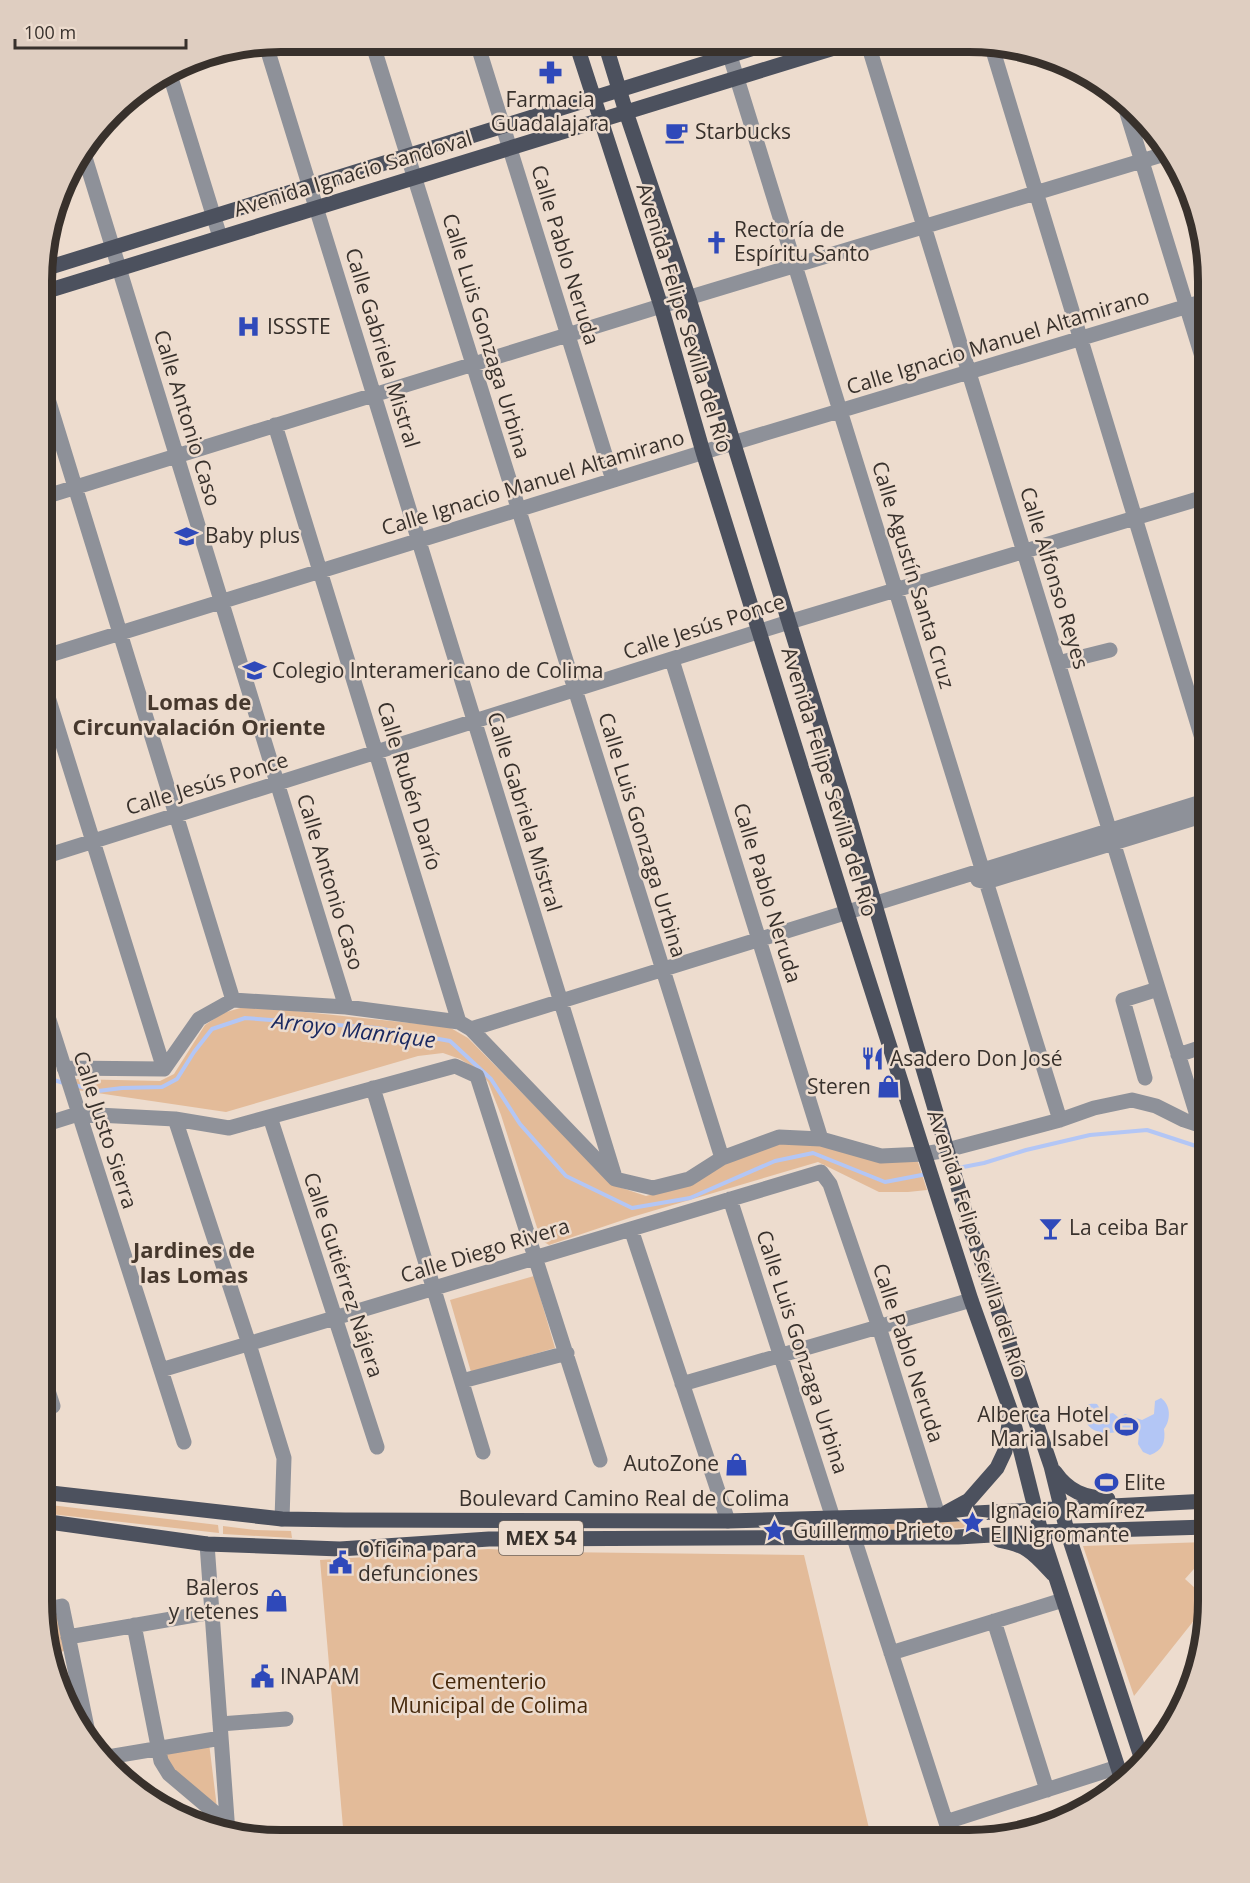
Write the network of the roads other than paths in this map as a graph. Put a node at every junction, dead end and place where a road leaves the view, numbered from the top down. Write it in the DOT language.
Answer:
graph roads {
  1 [pos="375,52"];
  2 [pos="480,52"];
  3 [pos="579,52"];
  4 [pos="608,52"];
  5 [pos="723,52"];
  6 [pos="729,52"];
  7 [pos="821,52"];
  8 [pos="870,52"];
  9 [pos="268,53"];
  10 [pos="994,54"];
  11 [pos="738,77"];
  12 [pos="172,80"];
  13 [pos="620,90"];
  14 [pos="593,98"];
  15 [pos="626,112"];
  16 [pos="1129,119"];
  17 [pos="600,120"];
  18 [pos="504,126"];
  19 [pos="510,148"];
  20 [pos="1160,155"];
  21 [pos="408,156"];
  22 [pos="1142,161"];
  23 [pos="86,162"];
  24 [pos="415,177"];
  25 [pos="310,186"];
  26 [pos="1036,193"];
  27 [pos="316,207"];
  28 [pos="214,216"];
  29 [pos="925,227"];
  30 [pos="220,237"];
  31 [pos="113,248"];
  32 [pos="53,266"];
  33 [pos="796,267"];
  34 [pos="119,268"];
  35 [pos="52,289"];
  36 [pos="689,299"];
  37 [pos="1198,303"];
  38 [pos="661,306"];
  39 [pos="1187,307"];
  40 [pos="568,335"];
  41 [pos="1081,339"];
  42 [pos="1198,343"];
  43 [pos="473,364"];
  44 [pos="969,372"];
  45 [pos="374,395"];
  46 [pos="841,411"];
  47 [pos="52,412"];
  48 [pos="275,425"];
  49 [pos="733,443"];
  50 [pos="703,452"];
  51 [pos="177,455"];
  52 [pos="613,480"];
  53 [pos="75,487"];
  54 [pos="52,494"];
  55 [pos="1198,499"];
  56 [pos="519,509"];
  57 [pos="1135,518"];
  58 [pos="419,540"];
  59 [pos="1024,551"];
  60 [pos="320,571"];
  61 [pos="896,590"];
  62 [pos="222,602"];
  63 [pos="789,622"];
  64 [pos="760,632"];
  65 [pos="120,633"];
  66 [pos="1110,650"];
  67 [pos="52,654"];
  68 [pos="672,660"];
  69 [pos="1058,663"];
  70 [pos="575,690"];
  71 [pos="52,707"];
  72 [pos="475,722"];
  73 [pos="1198,725"];
  74 [pos="376,752"];
  75 [pos="278,783"];
  76 [pos="1198,804"];
  77 [pos="176,815"];
  78 [pos="1198,816"];
  79 [pos="1112,837"];
  80 [pos="93,841"];
  81 [pos="52,854"];
  82 [pos="985,876"];
  83 [pos="876,904"];
  84 [pos="847,913"];
  85 [pos="759,940"];
  86 [pos="663,970"];
  87 [pos="1158,988"];
  88 [pos="232,1000"];
  89 [pos="561,1001"];
  90 [pos="346,1007"];
  91 [pos="465,1025"];
  92 [pos="52,1031"];
  93 [pos="1198,1048"];
  94 [pos="1178,1055"];
  95 [pos="164,1069"];
  96 [pos="64,1071"];
  97 [pos="1144,1077"];
  98 [pos="373,1088"];
  99 [pos="1198,1098"];
  100 [pos="76,1108"];
  101 [pos="270,1117"];
  102 [pos="175,1119"];
  103 [pos="52,1120"];
  104 [pos="1059,1120"];
  105 [pos="1198,1124"];
  106 [pos="821,1138"];
  107 [pos="948,1154"];
  108 [pos="722,1158"];
  109 [pos="925,1158"];
  110 [pos="821,1172"];
  111 [pos="615,1179"];
  112 [pos="730,1199"];
  113 [pos="631,1229"];
  114 [pos="535,1258"];
  115 [pos="434,1288"];
  116 [pos="971,1300"];
  117 [pos="335,1318"];
  118 [pos="879,1327"];
  119 [pos="249,1344"];
  120 [pos="567,1353"];
  121 [pos="781,1355"];
  122 [pos="160,1370"];
  123 [pos="462,1382"];
  124 [pos="682,1384"];
  125 [pos="52,1403"];
  126 [pos="53,1406"];
  127 [pos="1011,1412"];
  128 [pos="184,1442"];
  129 [pos="377,1447"];
  130 [pos="483,1452"];
  131 [pos="600,1460"];
  132 [pos="1051,1466"];
  133 [pos="52,1493"];
  134 [pos="1198,1502"];
  135 [pos="1159,1504"];
  136 [pos="1035,1509"];
  137 [pos="1062,1509"];
  138 [pos="940,1515"];
  139 [pos="833,1518"];
  140 [pos="282,1519"];
  141 [pos="308,1519"];
  142 [pos="345,1520"];
  143 [pos="728,1521"];
  144 [pos="52,1522"];
  145 [pos="1198,1527"];
  146 [pos="1041,1532"];
  147 [pos="1067,1532"];
  148 [pos="963,1537"];
  149 [pos="854,1538"];
  150 [pos="207,1544"];
  151 [pos="303,1547"];
  152 [pos="348,1548"];
  153 [pos="1055,1576"];
  154 [pos="1063,1600"];
  155 [pos="52,1608"];
  156 [pos="212,1611"];
  157 [pos="994,1621"];
  158 [pos="134,1625"];
  159 [pos="68,1637"];
  160 [pos="891,1653"];
  161 [pos="286,1719"];
  162 [pos="85,1720"];
  163 [pos="220,1731"];
  164 [pos="1134,1737"];
  165 [pos="1111,1745"];
  166 [pos="157,1748"];
  167 [pos="1140,1753"];
  168 [pos="113,1756"];
  169 [pos="1118,1767"];
  170 [pos="1120,1773"];
  171 [pos="1047,1790"];
  172 [pos="946,1822"];
  173 [pos="221,1823"];
  174 [pos="227,1824"];
  175 [pos="949,1830"];
  1 -- 21 [label="street, Calle Luis Gonzaga Urbina"];
  2 -- 18 [label="street, Calle Pablo Neruda"];
  3 -- 14 [label="main road, Avenida Felipe Sevilla del Río"];
  4 -- 13 [label="main road, Avenida Felipe Sevilla del Río"];
  5 -- 13 [label="main road, Avenida Ignacio Sandoval"];
  6 -- 11 [label="street, Calle Agustín Santa Cruz"];
  7 -- 11 [label="main road, Avenida Ignacio Sandoval"];
  8 -- 29 [label="street, Calle Alfonso Reyes"];
  9 -- 25 [label="street, Calle Gabriela Mistral"];
  10 -- 26 [label="street"];
  11 -- 15 [label="main road, Avenida Ignacio Sandoval"];
  11 -- 33 [label="street, Calle Agustín Santa Cruz"];
  12 -- 28 [label="street"];
  13 -- 14 [label="main road, Avenida Ignacio Sandoval"];
  13 -- 15 [label="main road, Avenida Felipe Sevilla del Río"];
  14 -- 17 [label="main road, Avenida Felipe Sevilla del Río"];
  14 -- 18 [label="main road, Avenida Ignacio Sandoval"];
  15 -- 17 [label="main road, Avenida Ignacio Sandoval"];
  15 -- 36 [label="main road, Avenida Felipe Sevilla del Río"];
  16 -- 22 [label="street"];
  17 -- 19 [label="main road, Avenida Ignacio Sandoval"];
  17 -- 38 [label="main road, Avenida Felipe Sevilla del Río"];
  18 -- 19 [label="street, Calle Pablo Neruda"];
  18 -- 21 [label="main road, Avenida Ignacio Sandoval"];
  19 -- 24 [label="main road, Avenida Ignacio Sandoval"];
  19 -- 40 [label="street, Calle Pablo Neruda"];
  20 -- 22 [label="street"];
  21 -- 24 [label="street, Calle Luis Gonzaga Urbina"];
  21 -- 25 [label="main road, Avenida Ignacio Sandoval"];
  22 -- 26 [label="street"];
  22 -- 39 [label="street"];
  23 -- 31 [label="street, Calle Antonio Caso"];
  24 -- 27 [label="main road, Avenida Ignacio Sandoval"];
  24 -- 43 [label="street, Calle Luis Gonzaga Urbina"];
  25 -- 27 [label="street, Calle Gabriela Mistral"];
  25 -- 28 [label="main road, Avenida Ignacio Sandoval"];
  26 -- 29 [label="street"];
  26 -- 41 [label="street"];
  27 -- 30 [label="main road, Avenida Ignacio Sandoval"];
  27 -- 45 [label="street, Calle Gabriela Mistral"];
  28 -- 30 [label="street"];
  28 -- 31 [label="main road, Avenida Ignacio Sandoval"];
  29 -- 33 [label="street"];
  29 -- 44 [label="street, Calle Alfonso Reyes"];
  30 -- 34 [label="main road, Avenida Ignacio Sandoval"];
  31 -- 32 [label="main road, Avenida Ignacio Sandoval"];
  31 -- 34 [label="street, Calle Antonio Caso"];
  33 -- 36 [label="street"];
  33 -- 46 [label="street, Calle Agustín Santa Cruz"];
  34 -- 35 [label="main road, Avenida Ignacio Sandoval"];
  34 -- 51 [label="street, Calle Antonio Caso"];
  36 -- 38 [label="street"];
  36 -- 49 [label="main road, Avenida Felipe Sevilla del Río"];
  37 -- 39 [label="street, Calle Ignacio Manuel Altamirano"];
  38 -- 40 [label="street"];
  38 -- 50 [label="main road, Avenida Felipe Sevilla del Río"];
  39 -- 41 [label="street, Calle Ignacio Manuel Altamirano"];
  39 -- 42 [label="street"];
  40 -- 43 [label="street"];
  40 -- 52 [label="street, Calle Pablo Neruda"];
  41 -- 44 [label="street, Calle Ignacio Manuel Altamirano"];
  41 -- 57 [label="street"];
  43 -- 45 [label="street"];
  43 -- 56 [label="street, Calle Luis Gonzaga Urbina"];
  44 -- 46 [label="street, Calle Ignacio Manuel Altamirano"];
  44 -- 59 [label="street, Calle Alfonso Reyes"];
  45 -- 48 [label="street"];
  45 -- 58 [label="street, Calle Gabriela Mistral"];
  46 -- 49 [label="street, Calle Ignacio Manuel Altamirano"];
  46 -- 61 [label="street, Calle Agustín Santa Cruz"];
  47 -- 53 [label="street"];
  48 -- 51 [label="street"];
  48 -- 60 [label="street, Calle Rubén Darío"];
  49 -- 50 [label="street, Calle Ignacio Manuel Altamirano"];
  49 -- 63 [label="main road, Avenida Felipe Sevilla del Río"];
  50 -- 52 [label="street, Calle Ignacio Manuel Altamirano"];
  50 -- 64 [label="main road, Avenida Felipe Sevilla del Río"];
  51 -- 53 [label="street"];
  51 -- 62 [label="street, Calle Antonio Caso"];
  52 -- 56 [label="street, Calle Ignacio Manuel Altamirano"];
  53 -- 54 [label="street"];
  53 -- 65 [label="street"];
  55 -- 57 [label="street, Calle Jesús Ponce"];
  56 -- 58 [label="street, Calle Ignacio Manuel Altamirano"];
  56 -- 70 [label="street, Calle Luis Gonzaga Urbina"];
  57 -- 59 [label="street, Calle Jesús Ponce"];
  57 -- 73 [label="street"];
  58 -- 60 [label="street, Calle Ignacio Manuel Altamirano"];
  58 -- 72 [label="street, Calle Gabriela Mistral"];
  59 -- 61 [label="street, Calle Jesús Ponce"];
  59 -- 69 [label="street, Calle Alfonso Reyes"];
  60 -- 62 [label="street, Calle Ignacio Manuel Altamirano"];
  60 -- 74 [label="street, Calle Rubén Darío"];
  61 -- 63 [label="street, Calle Jesús Ponce"];
  61 -- 82 [label="street, Calle Agustín Santa Cruz"];
  62 -- 65 [label="street, Calle Ignacio Manuel Altamirano"];
  62 -- 75 [label="street, Calle Antonio Caso"];
  63 -- 64 [label="street, Calle Jesús Ponce"];
  63 -- 83 [label="main road, Avenida Felipe Sevilla del Río"];
  64 -- 68 [label="street, Calle Jesús Ponce"];
  64 -- 84 [label="main road, Avenida Felipe Sevilla del Río"];
  65 -- 67 [label="street, Calle Ignacio Manuel Altamirano"];
  65 -- 77 [label="street"];
  66 -- 69 [label="street"];
  68 -- 70 [label="street, Calle Jesús Ponce"];
  68 -- 85 [label="street, Calle Pablo Neruda"];
  69 -- 79 [label="street, Calle Alfonso Reyes"];
  70 -- 72 [label="street, Calle Jesús Ponce"];
  70 -- 86 [label="street, Calle Luis Gonzaga Urbina"];
  71 -- 80 [label="street"];
  72 -- 74 [label="street, Calle Jesús Ponce"];
  72 -- 89 [label="street, Calle Gabriela Mistral"];
  74 -- 75 [label="street, Calle Jesús Ponce"];
  74 -- 91 [label="street, Calle Rubén Darío"];
  75 -- 77 [label="street, Calle Jesús Ponce"];
  75 -- 90 [label="street, Calle Antonio Caso"];
  76 -- 79 [label="street"];
  77 -- 80 [label="street, Calle Jesús Ponce"];
  77 -- 88 [label="street"];
  78 -- 79 [label="street"];
  79 -- 82 [label="street"];
  79 -- 87 [label="street, Calle Alfonso Reyes"];
  80 -- 81 [label="street, Calle Jesús Ponce"];
  80 -- 95 [label="street"];
  82 -- 83 [label="street"];
  82 -- 104 [label="street, Calle Agustín Santa Cruz"];
  83 -- 84 [label="street"];
  83 -- 107 [label="main road, Avenida Felipe Sevilla del Río"];
  84 -- 85 [label="street"];
  84 -- 109 [label="main road, Avenida Felipe Sevilla del Río"];
  85 -- 86 [label="street"];
  85 -- 106 [label="street, Calle Pablo Neruda"];
  86 -- 89 [label="street"];
  86 -- 108 [label="street, Calle Luis Gonzaga Urbina"];
  87 -- 94 [label="street, Calle Alfonso Reyes"];
  87 -- 97 [label="street"];
  88 -- 90 [label="street"];
  88 -- 95 [label="street"];
  89 -- 91 [label="street"];
  89 -- 111 [label="street, Calle Gabriela Mistral"];
  90 -- 91 [label="street"];
  91 -- 111 [label="street"];
  92 -- 96 [label="street, Calle Justo Sierra"];
  93 -- 94 [label="street"];
  94 -- 99 [label="street, Calle Alfonso Reyes"];
  95 -- 96 [label="street"];
  96 -- 100 [label="street, Calle Justo Sierra"];
  98 -- 101 [label="street"];
  98 -- 114 [label="street"];
  98 -- 115 [label="street"];
  100 -- 102 [label="street"];
  100 -- 103 [label="street"];
  100 -- 122 [label="street, Calle Justo Sierra"];
  101 -- 102 [label="street"];
  101 -- 117 [label="street, Calle Gutiérrez Nájera"];
  102 -- 119 [label="street"];
  104 -- 105 [label="street"];
  104 -- 107 [label="street"];
  106 -- 108 [label="street"];
  106 -- 109 [label="street"];
  107 -- 109 [label="street"];
  107 -- 132 [label="main road, Avenida Felipe Sevilla del Río"];
  108 -- 111 [label="street"];
  109 -- 116 [label="main road, Avenida Felipe Sevilla del Río"];
  110 -- 112 [label="street, Calle Diego Rivera"];
  110 -- 118 [label="street, Calle Pablo Neruda"];
  112 -- 113 [label="street, Calle Diego Rivera"];
  112 -- 121 [label="street, Calle Luis Gonzaga Urbina"];
  113 -- 114 [label="street, Calle Diego Rivera"];
  113 -- 124 [label="street"];
  114 -- 115 [label="street, Calle Diego Rivera"];
  114 -- 120 [label="street"];
  115 -- 117 [label="street, Calle Diego Rivera"];
  115 -- 123 [label="street"];
  116 -- 118 [label="street"];
  116 -- 127 [label="main road, Avenida Felipe Sevilla del Río"];
  117 -- 119 [label="street, Calle Diego Rivera"];
  117 -- 129 [label="street, Calle Gutiérrez Nájera"];
  118 -- 121 [label="street"];
  118 -- 138 [label="street, Calle Pablo Neruda"];
  119 -- 122 [label="street, Calle Diego Rivera"];
  119 -- 140 [label="street"];
  120 -- 123 [label="street"];
  120 -- 131 [label="street"];
  121 -- 124 [label="street"];
  121 -- 139 [label="street, Calle Luis Gonzaga Urbina"];
  122 -- 128 [label="street, Calle Justo Sierra"];
  123 -- 130 [label="street"];
  124 -- 143 [label="street"];
  125 -- 126 [label="street"];
  127 -- 136 [label="main road, Avenida Felipe Sevilla del Río"];
  127 -- 138 [label="main road"];
  132 -- 135 [label="main road"];
  132 -- 137 [label="main road, Avenida Felipe Sevilla del Río"];
  133 -- 140 [label="main road, Boulevard Camino Real de Colima / MEX 54"];
  134 -- 135 [label="main road, Boulevard Camino Real de Colima / MEX 54"];
  135 -- 137 [label="main road, Boulevard Camino Real de Colima / MEX 54"];
  136 -- 137 [label="main road, Boulevard Camino Real de Colima / MEX 54"];
  136 -- 138 [label="main road, Boulevard Camino Real de Colima / MEX 54"];
  136 -- 146 [label="main road, Avenida Felipe Sevilla del Río"];
  137 -- 147 [label="main road, Avenida Felipe Sevilla del Río"];
  138 -- 139 [label="main road, Boulevard Camino Real de Colima / MEX 54"];
  139 -- 143 [label="main road, Boulevard Camino Real de Colima / MEX 54"];
  140 -- 141 [label="main road, Boulevard Camino Real de Colima / MEX 54"];
  141 -- 142 [label="main road, Boulevard Camino Real de Colima / MEX 54"];
  141 -- 151 [label="main road"];
  142 -- 143 [label="main road, Boulevard Camino Real de Colima / MEX 54"];
  142 -- 152 [label="main road"];
  144 -- 150 [label="main road, Boulevard Camino Real de Colima / MEX 54"];
  145 -- 147 [label="main road, Boulevard Camino Real de Colima / MEX 54"];
  146 -- 147 [label="main road, Boulevard Camino Real de Colima / MEX 54"];
  146 -- 148 [label="main road, Boulevard Camino Real de Colima / MEX 54"];
  146 -- 153 [label="main road, Avenida Felipe Sevilla del Río"];
  147 -- 164 [label="main road, Avenida Felipe Sevilla del Río"];
  148 -- 149 [label="main road, Boulevard Camino Real de Colima / MEX 54"];
  148 -- 153 [label="main road"];
  149 -- 152 [label="main road, Boulevard Camino Real de Colima / MEX 54"];
  149 -- 160 [label="street"];
  150 -- 151 [label="main road, Boulevard Camino Real de Colima / MEX 54"];
  150 -- 156 [label="street"];
  151 -- 152 [label="main road, Boulevard Camino Real de Colima / MEX 54"];
  153 -- 154 [label="main road, Avenida Felipe Sevilla del Río"];
  154 -- 157 [label="street"];
  154 -- 165 [label="main road, Avenida Felipe Sevilla del Río"];
  155 -- 159 [label="street"];
  156 -- 158 [label="street"];
  156 -- 163 [label="street"];
  157 -- 160 [label="street"];
  157 -- 171 [label="street"];
  158 -- 159 [label="street"];
  158 -- 166 [label="street"];
  159 -- 162 [label="street"];
  160 -- 172 [label="street"];
  161 -- 163 [label="street"];
  163 -- 166 [label="street"];
  163 -- 174 [label="street"];
  164 -- 165 [label="main road"];
  164 -- 167 [label="main road, Avenida Felipe Sevilla del Río"];
  165 -- 169 [label="main road, Avenida Felipe Sevilla del Río"];
  166 -- 168 [label="street"];
  166 -- 173 [label="street"];
  169 -- 170 [label="main road, Avenida Felipe Sevilla del Río"];
  169 -- 171 [label="street"];
  171 -- 172 [label="street"];
  172 -- 175 [label="street"];
}
